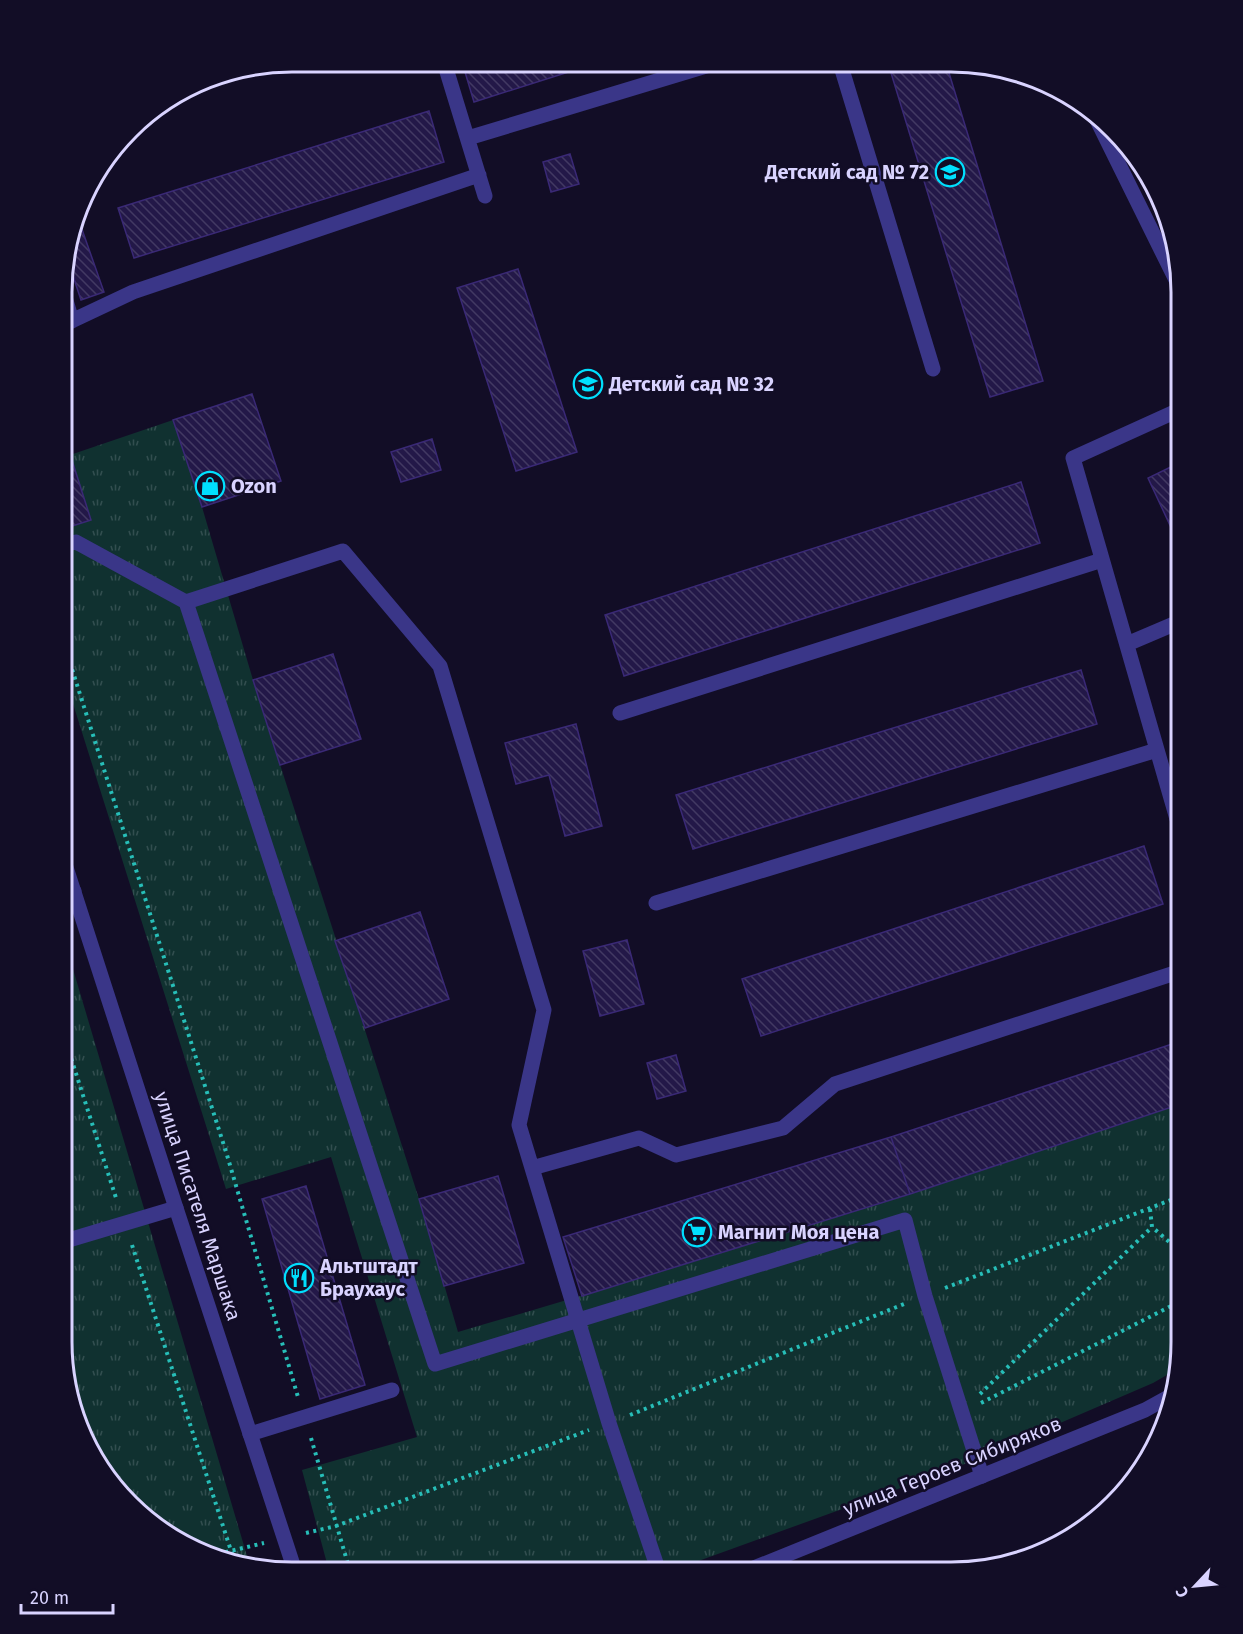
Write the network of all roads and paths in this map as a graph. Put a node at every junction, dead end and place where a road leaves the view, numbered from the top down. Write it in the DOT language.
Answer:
graph roads {
  1 [pos="447,72"];
  2 [pos="686,72"];
  3 [pos="843,72"];
  4 [pos="1103,133"];
  5 [pos="468,138"];
  6 [pos="479,175"];
  7 [pos="485,196"];
  8 [pos="1170,267"];
  9 [pos="72,321"];
  10 [pos="933,369"];
  11 [pos="1171,414"];
  12 [pos="72,543"];
  13 [pos="1102,561"];
  14 [pos="186,602"];
  15 [pos="1171,625"];
  16 [pos="1127,644"];
  17 [pos="72,669"];
  18 [pos="620,713"];
  19 [pos="1157,750"];
  20 [pos="1171,798"];
  21 [pos="656,903"];
  22 [pos="72,905"];
  23 [pos="1171,974"];
  24 [pos="72,1061"];
  25 [pos="532,1168"];
  26 [pos="1171,1200"];
  27 [pos="176,1208"];
  28 [pos="1150,1209"];
  29 [pos="124,1223"];
  30 [pos="1152,1227"];
  31 [pos="72,1239"];
  32 [pos="1171,1243"];
  33 [pos="925,1296"];
  34 [pos="1171,1306"];
  35 [pos="578,1320"];
  36 [pos="392,1390"];
  37 [pos="1164,1400"];
  38 [pos="962,1412"];
  39 [pos="304,1417"];
  40 [pos="609,1423"];
  41 [pos="250,1434"];
  42 [pos="982,1476"];
  43 [pos="336,1526"];
  44 [pos="285,1538"];
  45 [pos="231,1550"];
  46 [pos="226,1552"];
  47 [pos="232,1554"];
  48 [pos="292,1562"];
  49 [pos="347,1562"];
  50 [pos="656,1562"];
  51 [pos="769,1562"];
  1 -- 5 [label="street"];
  2 -- 5 [label="street"];
  3 -- 10 [label="street"];
  4 -- 8 [label="street"];
  5 -- 6 [label="street"];
  6 -- 7 [label="street"];
  6 -- 9 [label="street"];
  11 -- 13 [label="street"];
  12 -- 14 [label="street"];
  13 -- 16 [label="street"];
  13 -- 18 [label="street"];
  14 -- 25 [label="street"];
  14 -- 35 [label="street"];
  15 -- 16 [label="street"];
  16 -- 19 [label="street"];
  17 -- 39 [label="path"];
  19 -- 20 [label="street"];
  19 -- 21 [label="street"];
  22 -- 27 [label="street, улица Писателя Маршака"];
  23 -- 25 [label="street"];
  24 -- 29 [label="path"];
  25 -- 35 [label="street"];
  26 -- 28 [label="path"];
  27 -- 29 [label="street"];
  27 -- 41 [label="street, улица Писателя Маршака"];
  28 -- 30 [label="path"];
  28 -- 33 [label="path"];
  29 -- 31 [label="street"];
  29 -- 45 [label="path"];
  30 -- 32 [label="path"];
  30 -- 38 [label="path"];
  33 -- 35 [label="street"];
  33 -- 38 [label="street"];
  33 -- 40 [label="path"];
  34 -- 38 [label="path"];
  35 -- 40 [label="street"];
  36 -- 39 [label="street"];
  37 -- 42 [label="street, улица Героев Сибиряков"];
  38 -- 42 [label="street"];
  39 -- 41 [label="street"];
  39 -- 43 [label="path"];
  40 -- 43 [label="path"];
  40 -- 50 [label="street"];
  41 -- 44 [label="street, улица Писателя Маршака"];
  42 -- 51 [label="street, улица Героев Сибиряков"];
  43 -- 44 [label="path"];
  43 -- 49 [label="path"];
  44 -- 45 [label="path"];
  44 -- 48 [label="street, улица Писателя Маршака"];
  45 -- 46 [label="path"];
  45 -- 47 [label="path"];
}
